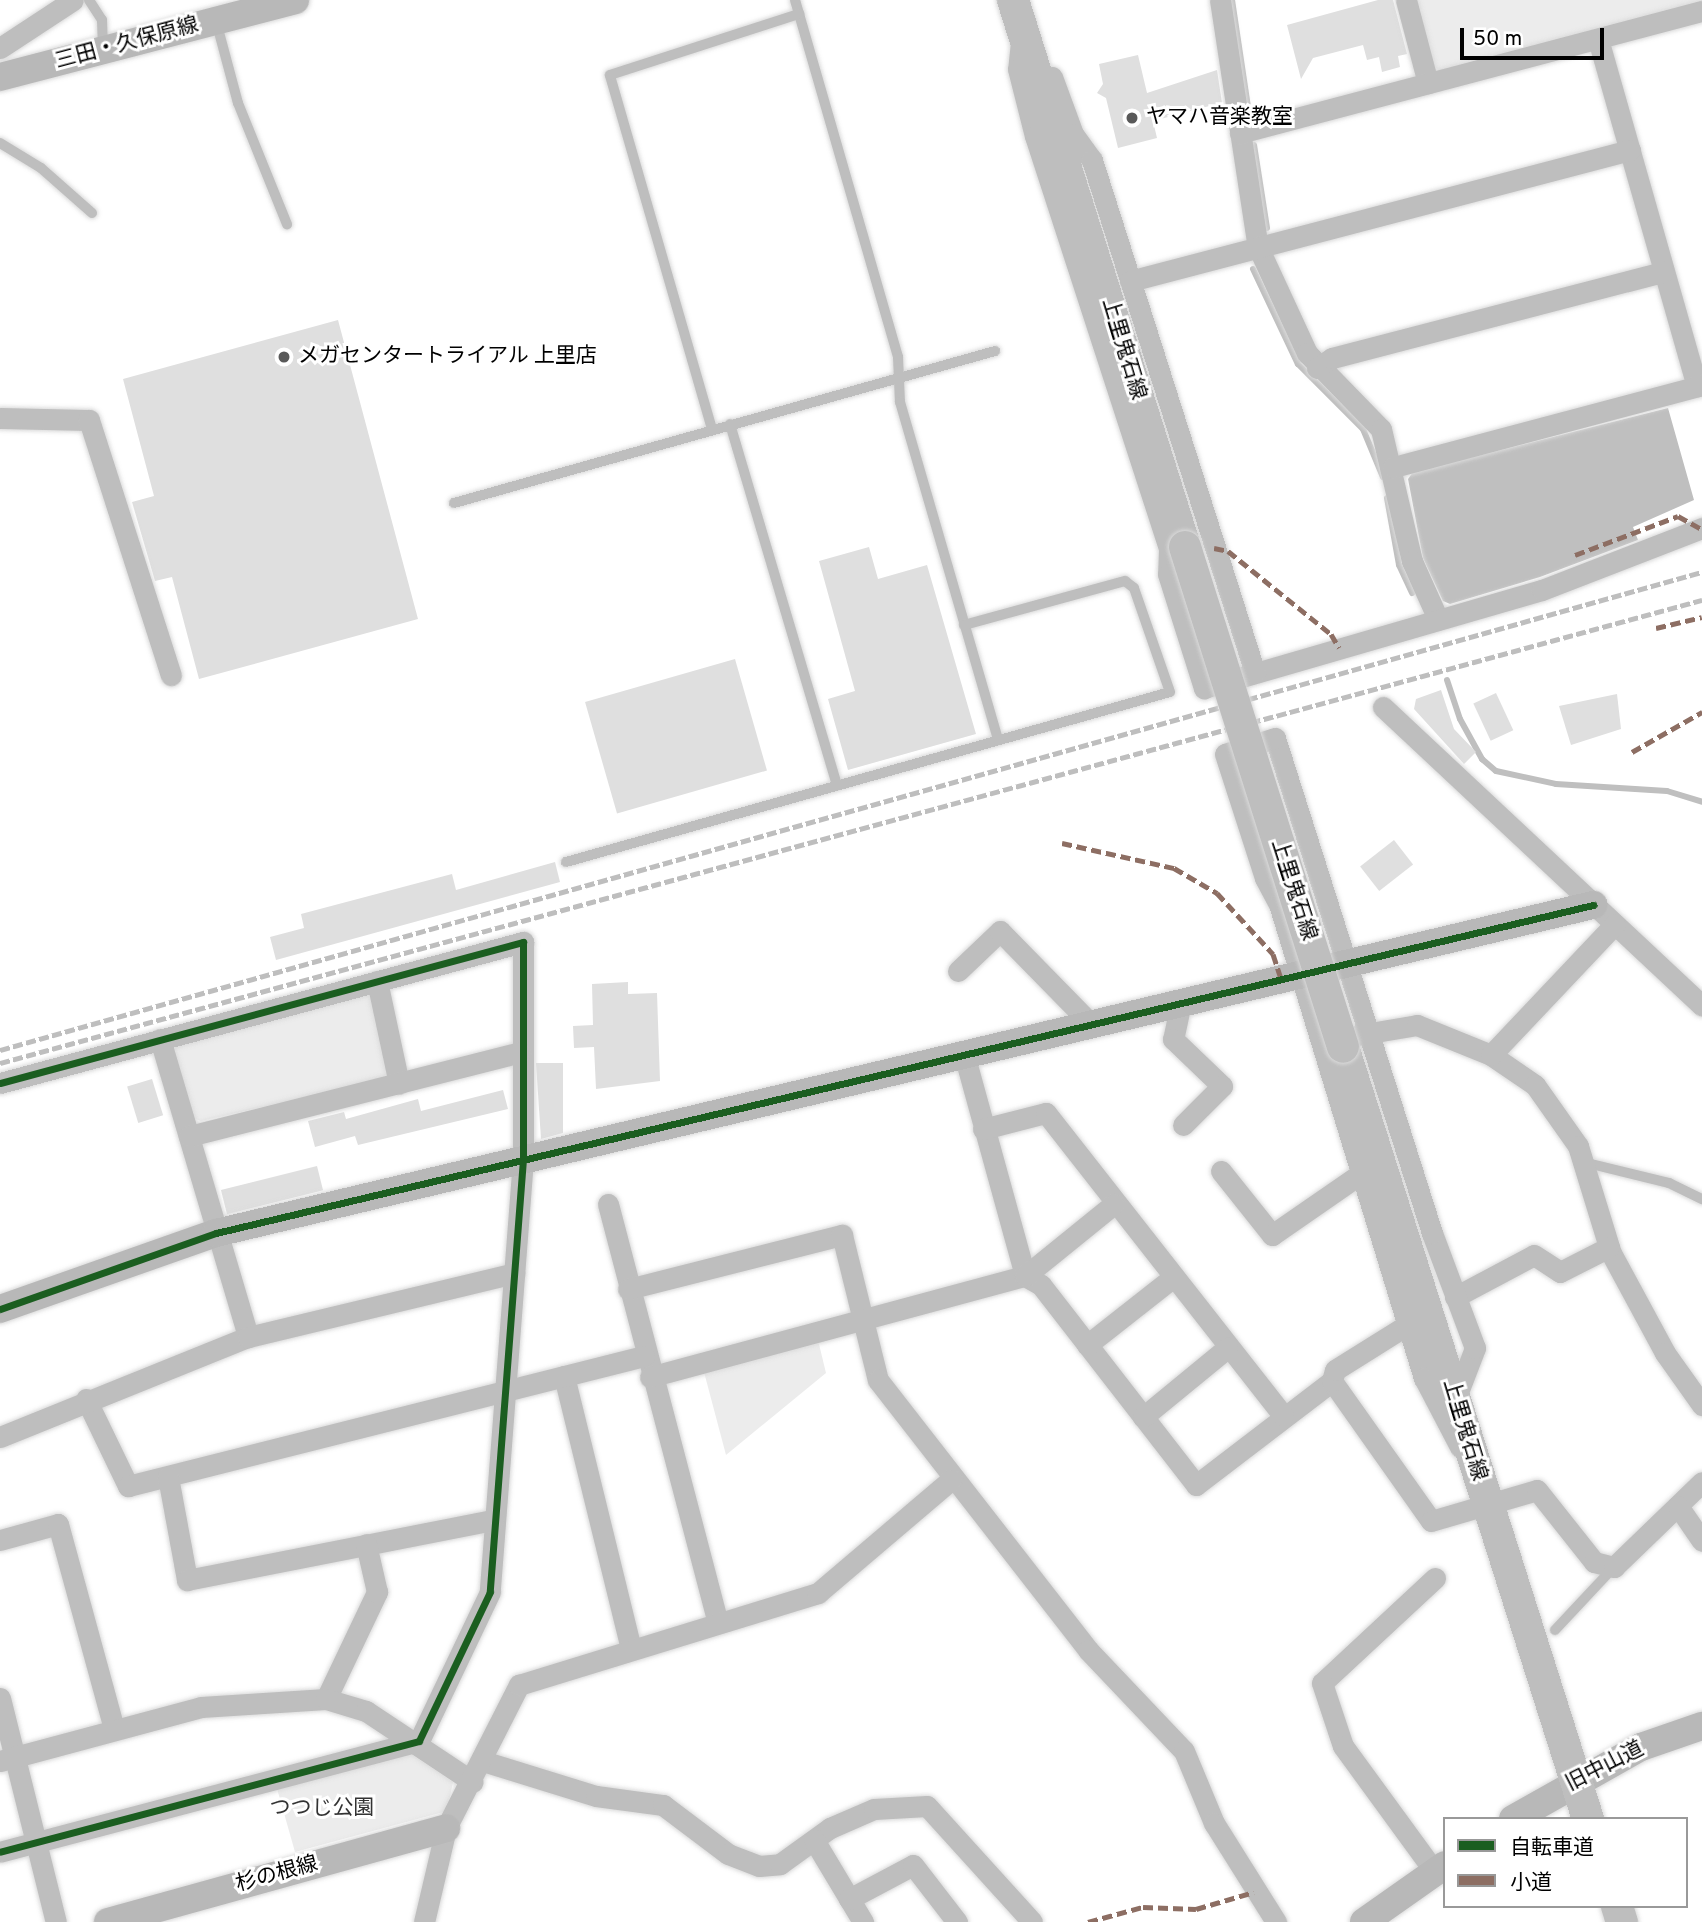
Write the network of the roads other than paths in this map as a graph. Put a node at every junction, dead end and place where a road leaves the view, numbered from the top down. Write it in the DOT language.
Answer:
graph roads {
  1 [pos="73,0"];
  2 [pos="89,0"];
  3 [pos="295,0"];
  4 [pos="795,0"];
  5 [pos="1013,0"];
  6 [pos="1220,0"];
  7 [pos="1406,0"];
  8 [pos="1702,11"];
  9 [pos="799,14"];
  10 [pos="216,21"];
  11 [pos="1023,31"];
  12 [pos="1598,39"];
  13 [pos="0,48"];
  14 [pos="103,51"];
  15 [pos="0,77"];
  16 [pos="1428,83"];
  17 [pos="1240,132"];
  18 [pos="0,144"];
  19 [pos="1630,150"];
  20 [pos="92,213"];
  21 [pos="287,224"];
  22 [pos="1258,247"];
  23 [pos="1663,272"];
  24 [pos="1130,282"];
  25 [pos="995,351"];
  26 [pos="1317,368"];
  27 [pos="899,376"];
  28 [pos="1700,386"];
  29 [pos="0,418"];
  30 [pos="730,424"];
  31 [pos="712,429"];
  32 [pos="1394,467"];
  33 [pos="454,503"];
  34 [pos="1702,528"];
  35 [pos="1437,619"];
  36 [pos="964,625"];
  37 [pos="1255,673"];
  38 [pos="171,675"];
  39 [pos="1383,707"];
  40 [pos="998,740"];
  41 [pos="837,785"];
  42 [pos="566,862"];
  43 [pos="1593,905"];
  44 [pos="1615,924"];
  45 [pos="1350,965"];
  46 [pos="958,971"];
  47 [pos="1300,977"];
  48 [pos="377,981"];
  49 [pos="1702,1005"];
  50 [pos="1181,1007"];
  51 [pos="1093,1026"];
  52 [pos="160,1039"];
  53 [pos="1345,1041"];
  54 [pos="520,1052"];
  55 [pos="964,1054"];
  56 [pos="1491,1055"];
  57 [pos="0,1083"];
  58 [pos="399,1084"];
  59 [pos="1183,1125"];
  60 [pos="983,1129"];
  61 [pos="189,1136"];
  62 [pos="523,1158"];
  63 [pos="1583,1162"];
  64 [pos="1221,1171"];
  65 [pos="1363,1172"];
  66 [pos="1702,1199"];
  67 [pos="608,1204"];
  68 [pos="1114,1204"];
  69 [pos="216,1233"];
  70 [pos="1609,1247"];
  71 [pos="514,1273"];
  72 [pos="1025,1276"];
  73 [pos="1172,1278"];
  74 [pos="628,1289"];
  75 [pos="1455,1297"];
  76 [pos="0,1309"];
  77 [pos="864,1316"];
  78 [pos="1407,1325"];
  79 [pos="248,1337"];
  80 [pos="1087,1345"];
  81 [pos="1227,1348"];
  82 [pos="645,1356"];
  83 [pos="564,1376"];
  84 [pos="650,1377"];
  85 [pos="1332,1381"];
  86 [pos="505,1391"];
  87 [pos="86,1399"];
  88 [pos="1455,1400"];
  89 [pos="1702,1405"];
  90 [pos="1283,1415"];
  91 [pos="1143,1417"];
  92 [pos="0,1437"];
  93 [pos="168,1478"];
  94 [pos="951,1480"];
  95 [pos="1702,1482"];
  96 [pos="1484,1493"];
  97 [pos="1678,1506"];
  98 [pos="493,1520"];
  99 [pos="0,1540"];
  100 [pos="1702,1541"];
  101 [pos="366,1544"];
  102 [pos="1614,1567"];
  103 [pos="1435,1577"];
  104 [pos="718,1623"];
  105 [pos="1555,1630"];
  106 [pos="631,1648"];
  107 [pos="0,1698"];
  108 [pos="326,1699"];
  109 [pos="1702,1726"];
  110 [pos="114,1728"];
  111 [pos="419,1741"];
  112 [pos="8,1759"];
  113 [pos="486,1762"];
  114 [pos="1575,1780"];
  115 [pos="473,1782"];
  116 [pos="1516,1817"];
  117 [pos="1587,1817"];
  118 [pos="446,1828"];
  119 [pos="814,1840"];
  120 [pos="35,1846"];
  121 [pos="0,1852"];
  122 [pos="1440,1869"];
  123 [pos="849,1899"];
  124 [pos="56,1922"];
  125 [pos="108,1922"];
  126 [pos="424,1922"];
  127 [pos="863,1922"];
  128 [pos="957,1922"];
  129 [pos="1032,1922"];
  130 [pos="1276,1922"];
  131 [pos="1364,1922"];
  1 -- 13 [label="street"];
  2 -- 14 [label="lane"];
  3 -- 10 [label="street, 三田・久保原線"];
  4 -- 9 [label="lane"];
  5 -- 11 [label="main road, 上里鬼石線"];
  6 -- 17 [label="street"];
  7 -- 16 [label="street"];
  8 -- 12 [label="street"];
  9 -- 27 [label="lane"];
  9 -- 31 [label="lane"];
  10 -- 14 [label="street, 三田・久保原線"];
  10 -- 21 [label="lane"];
  11 -- 24 [label="street"];
  11 -- 37 [label="street"];
  11 -- 53 [label="main road, 上里鬼石線, bridge"];
  12 -- 16 [label="street"];
  12 -- 19 [label="street"];
  14 -- 15 [label="street, 三田・久保原線"];
  16 -- 17 [label="street"];
  17 -- 22 [label="street"];
  18 -- 20 [label="lane"];
  19 -- 22 [label="street"];
  19 -- 23 [label="street"];
  22 -- 24 [label="street"];
  22 -- 26 [label="street"];
  23 -- 26 [label="street"];
  23 -- 28 [label="street"];
  24 -- 37 [label="street"];
  25 -- 27 [label="lane"];
  26 -- 32 [label="street"];
  27 -- 30 [label="lane"];
  27 -- 36 [label="lane"];
  28 -- 32 [label="street"];
  29 -- 38 [label="street"];
  30 -- 31 [label="lane"];
  30 -- 41 [label="lane"];
  31 -- 33 [label="lane"];
  32 -- 35 [label="street"];
  34 -- 35 [label="street"];
  35 -- 37 [label="street"];
  36 -- 40 [label="lane"];
  36 -- 40 [label="lane"];
  39 -- 43 [label="street"];
  40 -- 41 [label="lane"];
  41 -- 42 [label="lane"];
  43 -- 44 [label="street"];
  43 -- 45 [label="street"];
  44 -- 49 [label="street"];
  44 -- 56 [label="street"];
  45 -- 47 [label="street"];
  45 -- 47 [label="street"];
  45 -- 53 [label="street"];
  46 -- 51 [label="street"];
  47 -- 50 [label="street"];
  47 -- 53 [label="street"];
  48 -- 52 [label="street"];
  48 -- 54 [label="street"];
  48 -- 58 [label="street"];
  50 -- 51 [label="street"];
  50 -- 59 [label="street"];
  51 -- 55 [label="street"];
  52 -- 57 [label="street"];
  52 -- 61 [label="street"];
  53 -- 56 [label="street"];
  53 -- 65 [label="street"];
  53 -- 75 [label="street"];
  53 -- 88 [label="main road, 上里鬼石線"];
  54 -- 58 [label="street"];
  54 -- 62 [label="street"];
  55 -- 60 [label="street"];
  55 -- 62 [label="street"];
  56 -- 63 [label="street"];
  58 -- 61 [label="street"];
  60 -- 68 [label="street"];
  60 -- 72 [label="street"];
  61 -- 69 [label="street"];
  62 -- 69 [label="street"];
  62 -- 71 [label="street"];
  63 -- 66 [label="lane"];
  63 -- 70 [label="street"];
  64 -- 65 [label="street"];
  65 -- 78 [label="street"];
  67 -- 74 [label="street"];
  68 -- 72 [label="street"];
  68 -- 73 [label="street"];
  69 -- 76 [label="street"];
  69 -- 79 [label="street"];
  70 -- 75 [label="street"];
  70 -- 89 [label="street"];
  71 -- 79 [label="street"];
  71 -- 86 [label="street"];
  72 -- 77 [label="street"];
  72 -- 80 [label="street"];
  73 -- 80 [label="street"];
  73 -- 81 [label="street"];
  74 -- 77 [label="street"];
  74 -- 82 [label="street"];
  75 -- 88 [label="street"];
  77 -- 84 [label="street"];
  77 -- 94 [label="street"];
  78 -- 85 [label="street"];
  78 -- 96 [label="street"];
  79 -- 87 [label="street"];
  80 -- 91 [label="street"];
  81 -- 90 [label="street"];
  81 -- 91 [label="street"];
  82 -- 83 [label="street"];
  82 -- 84 [label="street"];
  83 -- 86 [label="street"];
  83 -- 106 [label="street"];
  84 -- 104 [label="street"];
  85 -- 90 [label="street"];
  85 -- 96 [label="street"];
  86 -- 93 [label="street"];
  86 -- 98 [label="street"];
  87 -- 92 [label="street"];
  87 -- 93 [label="street"];
  88 -- 96 [label="main road, 上里鬼石線"];
  90 -- 91 [label="street"];
  93 -- 101 [label="street"];
  94 -- 104 [label="street"];
  94 -- 130 [label="street"];
  95 -- 97 [label="street"];
  96 -- 102 [label="street"];
  96 -- 114 [label="main road, 上里鬼石線"];
  97 -- 100 [label="street"];
  97 -- 102 [label="street"];
  98 -- 101 [label="street"];
  98 -- 111 [label="street"];
  99 -- 110 [label="street"];
  101 -- 108 [label="street"];
  102 -- 105 [label="lane"];
  103 -- 122 [label="street"];
  104 -- 106 [label="street"];
  106 -- 113 [label="street"];
  107 -- 112 [label="street"];
  108 -- 110 [label="street"];
  108 -- 111 [label="street"];
  109 -- 114 [label="street, 旧中山道"];
  110 -- 112 [label="street"];
  111 -- 115 [label="street"];
  111 -- 120 [label="street"];
  112 -- 120 [label="street"];
  113 -- 115 [label="street"];
  113 -- 119 [label="street"];
  114 -- 116 [label="street, 旧中山道"];
  114 -- 117 [label="main road, 上里鬼石線"];
  115 -- 118 [label="street"];
  118 -- 125 [label="street, 杉の根線"];
  118 -- 126 [label="street"];
  119 -- 123 [label="street"];
  119 -- 129 [label="street"];
  120 -- 121 [label="street"];
  120 -- 124 [label="street"];
  122 -- 131 [label="street"];
  123 -- 127 [label="street"];
  123 -- 128 [label="street"];
}
